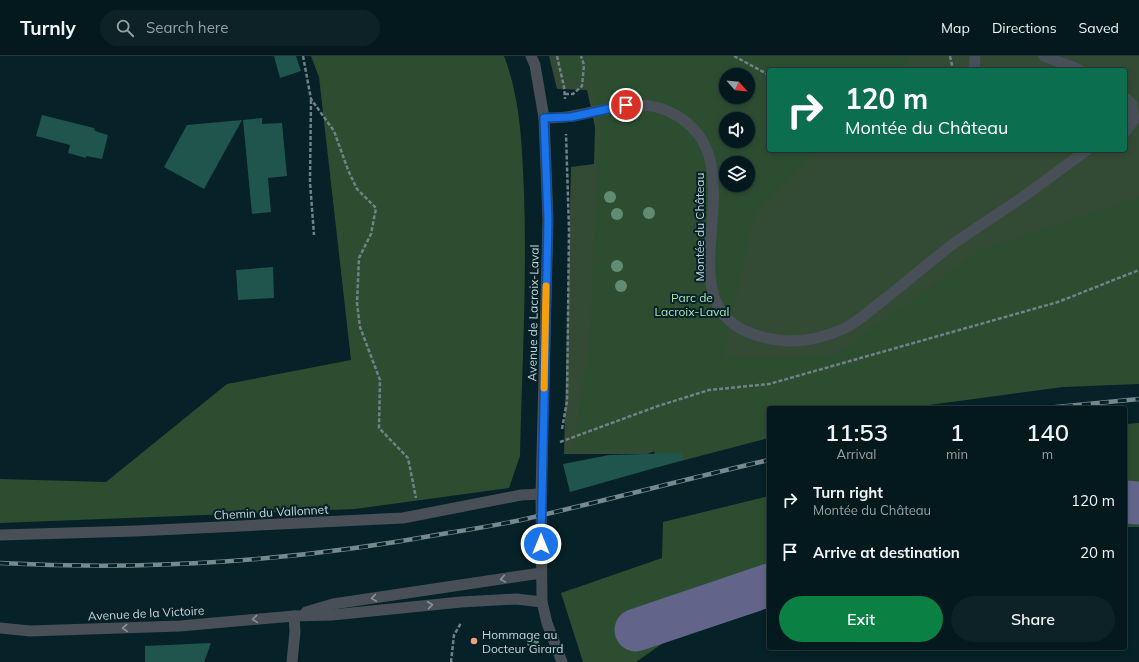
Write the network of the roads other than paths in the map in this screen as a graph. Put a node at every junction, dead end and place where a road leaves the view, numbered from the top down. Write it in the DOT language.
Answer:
graph roads {
  1 [pos="531,56"];
  2 [pos="975,56"];
  3 [pos="1044,56"];
  4 [pos="974,68"];
  5 [pos="1075,68"];
  6 [pos="1127,100"];
  7 [pos="544,118"];
  8 [pos="1137,120"];
  9 [pos="1127,130"];
  10 [pos="1084,152"];
  11 [pos="541,494"];
  12 [pos="0,535"];
  13 [pos="541,573"];
  14 [pos="542,602"];
  15 [pos="294,616"];
  16 [pos="0,628"];
  17 [pos="292,662"];
  18 [pos="562,662"];
  1 -- 7 [label="street, Avenue de Lacroix-Laval"];
  2 -- 4 [label="street"];
  3 -- 5 [label="street"];
  6 -- 8 [label="street"];
  7 -- 10 [label="street, Montée du Château"];
  7 -- 11 [label="street, Avenue de Lacroix-Laval"];
  8 -- 9 [label="street"];
  11 -- 12 [label="street, Chemin du Vallonnet"];
  11 -- 13 [label="street, Avenue de Lacroix-Laval"];
  13 -- 14 [label="street, Avenue de Lacroix-Laval"];
  13 -- 15 [label="street, Avenue de la Victoire, one-way"];
  15 -- 14 [label="street, Avenue de la Victoire, one-way"];
  14 -- 18 [label="street, Avenue de Lacroix-Laval"];
  15 -- 16 [label="street, Avenue de la Victoire, one-way"];
  15 -- 17 [label="street"];
}
